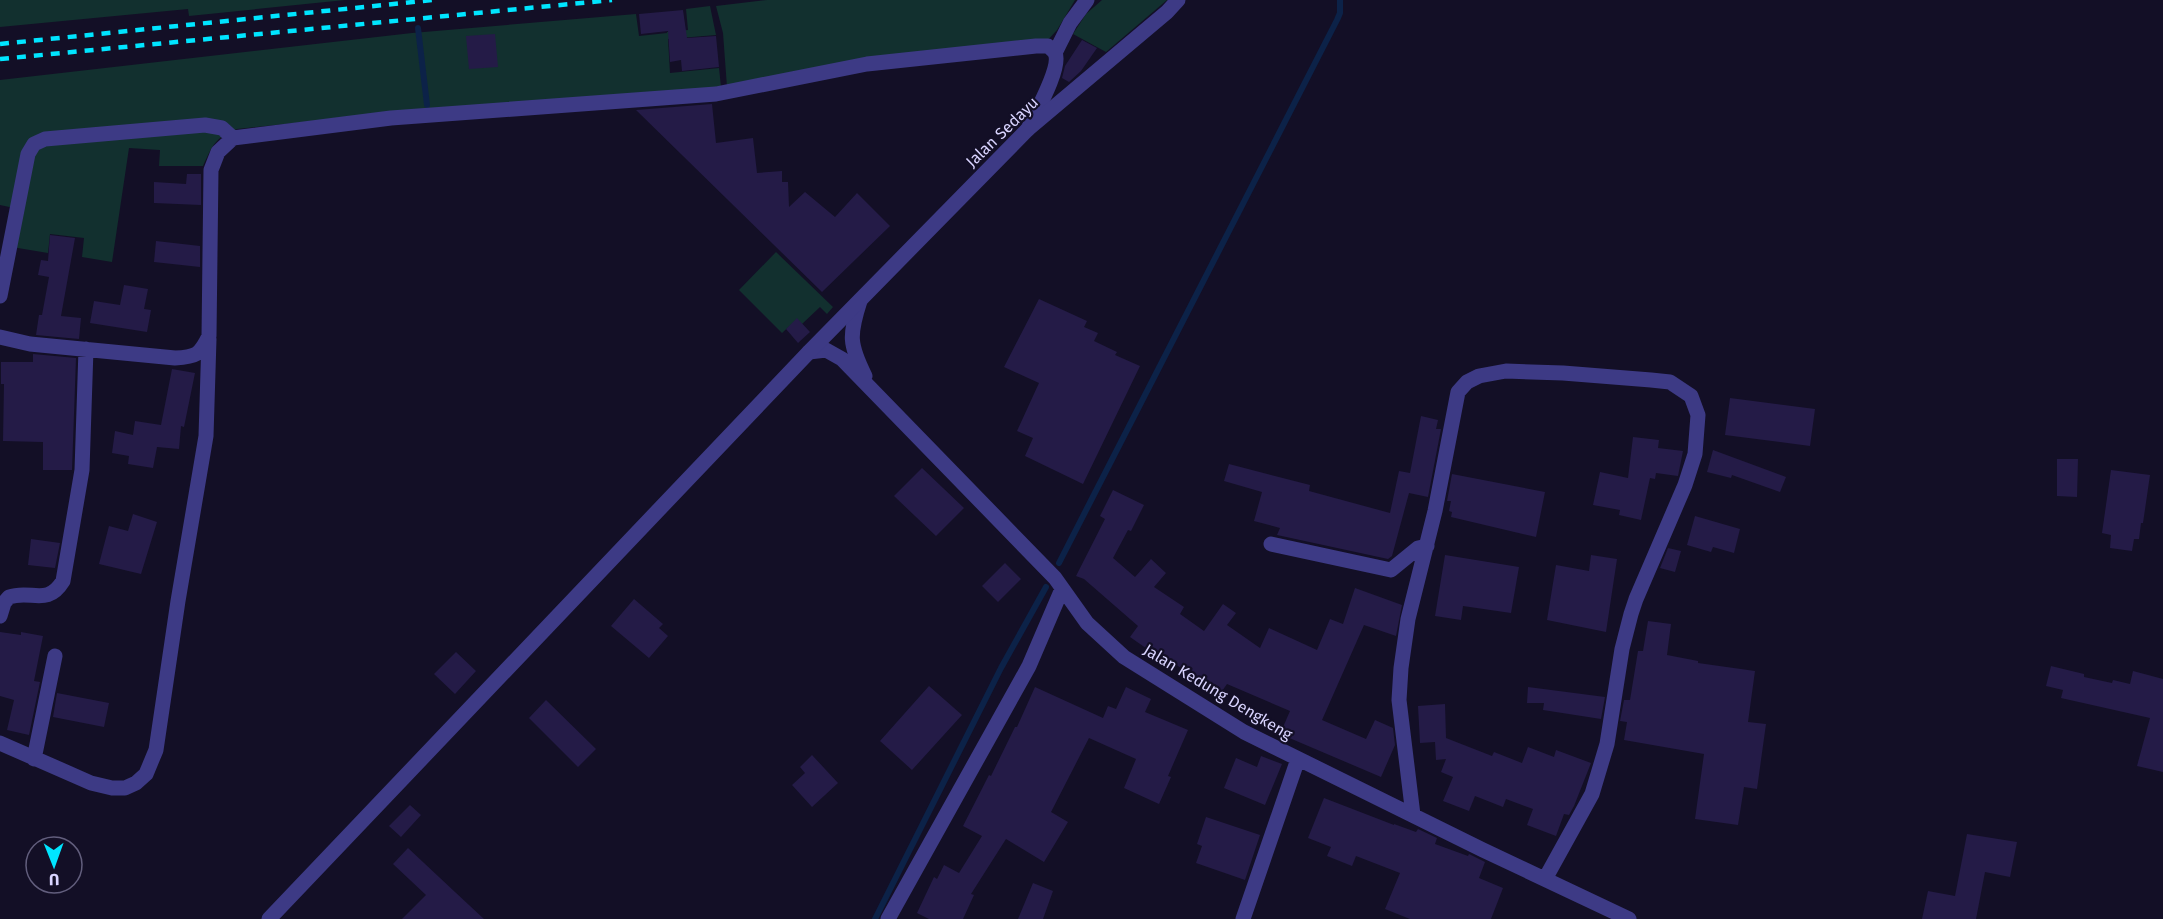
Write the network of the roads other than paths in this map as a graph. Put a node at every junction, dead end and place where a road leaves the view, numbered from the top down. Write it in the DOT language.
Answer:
graph roads {
  1 [pos="1088,0"];
  2 [pos="1178,0"];
  3 [pos="1055,53"];
  4 [pos="1028,129"];
  5 [pos="233,138"];
  6 [pos="0,296"];
  7 [pos="860,301"];
  8 [pos="209,336"];
  9 [pos="0,338"];
  10 [pos="86,349"];
  11 [pos="809,352"];
  12 [pos="870,387"];
  13 [pos="1271,544"];
  14 [pos="1427,546"];
  15 [pos="1062,589"];
  16 [pos="4,590"];
  17 [pos="0,616"];
  18 [pos="55,656"];
  19 [pos="0,743"];
  20 [pos="34,759"];
  21 [pos="1298,759"];
  22 [pos="1413,815"];
  23 [pos="1545,879"];
  24 [pos="268,919"];
  25 [pos="888,919"];
  26 [pos="1243,919"];
  27 [pos="1629,919"];
  1 -- 3 [label="street"];
  2 -- 4 [label="street, Jalan Sedayu"];
  3 -- 4 [label="street"];
  3 -- 5 [label="street"];
  4 -- 7 [label="street, Jalan Sedayu"];
  5 -- 6 [label="street"];
  5 -- 8 [label="street"];
  7 -- 11 [label="street, Jalan Sedayu"];
  7 -- 12 [label="street"];
  8 -- 10 [label="street"];
  8 -- 20 [label="street"];
  9 -- 10 [label="street"];
  10 -- 16 [label="street"];
  11 -- 12 [label="street, Jalan Kedung Dengkeng"];
  11 -- 24 [label="street, Jalan Sedayu"];
  12 -- 15 [label="street, Jalan Kedung Dengkeng"];
  13 -- 14 [label="street"];
  14 -- 22 [label="street"];
  14 -- 23 [label="street"];
  15 -- 21 [label="street, Jalan Kedung Dengkeng"];
  15 -- 25 [label="street"];
  16 -- 17 [label="street"];
  18 -- 20 [label="street"];
  19 -- 20 [label="street"];
  21 -- 22 [label="street, Jalan Kedung Dengkeng"];
  21 -- 26 [label="street"];
  22 -- 23 [label="street, Jalan Kedung Dengkeng"];
  23 -- 27 [label="street, Jalan Kedung Dengkeng"];
}
